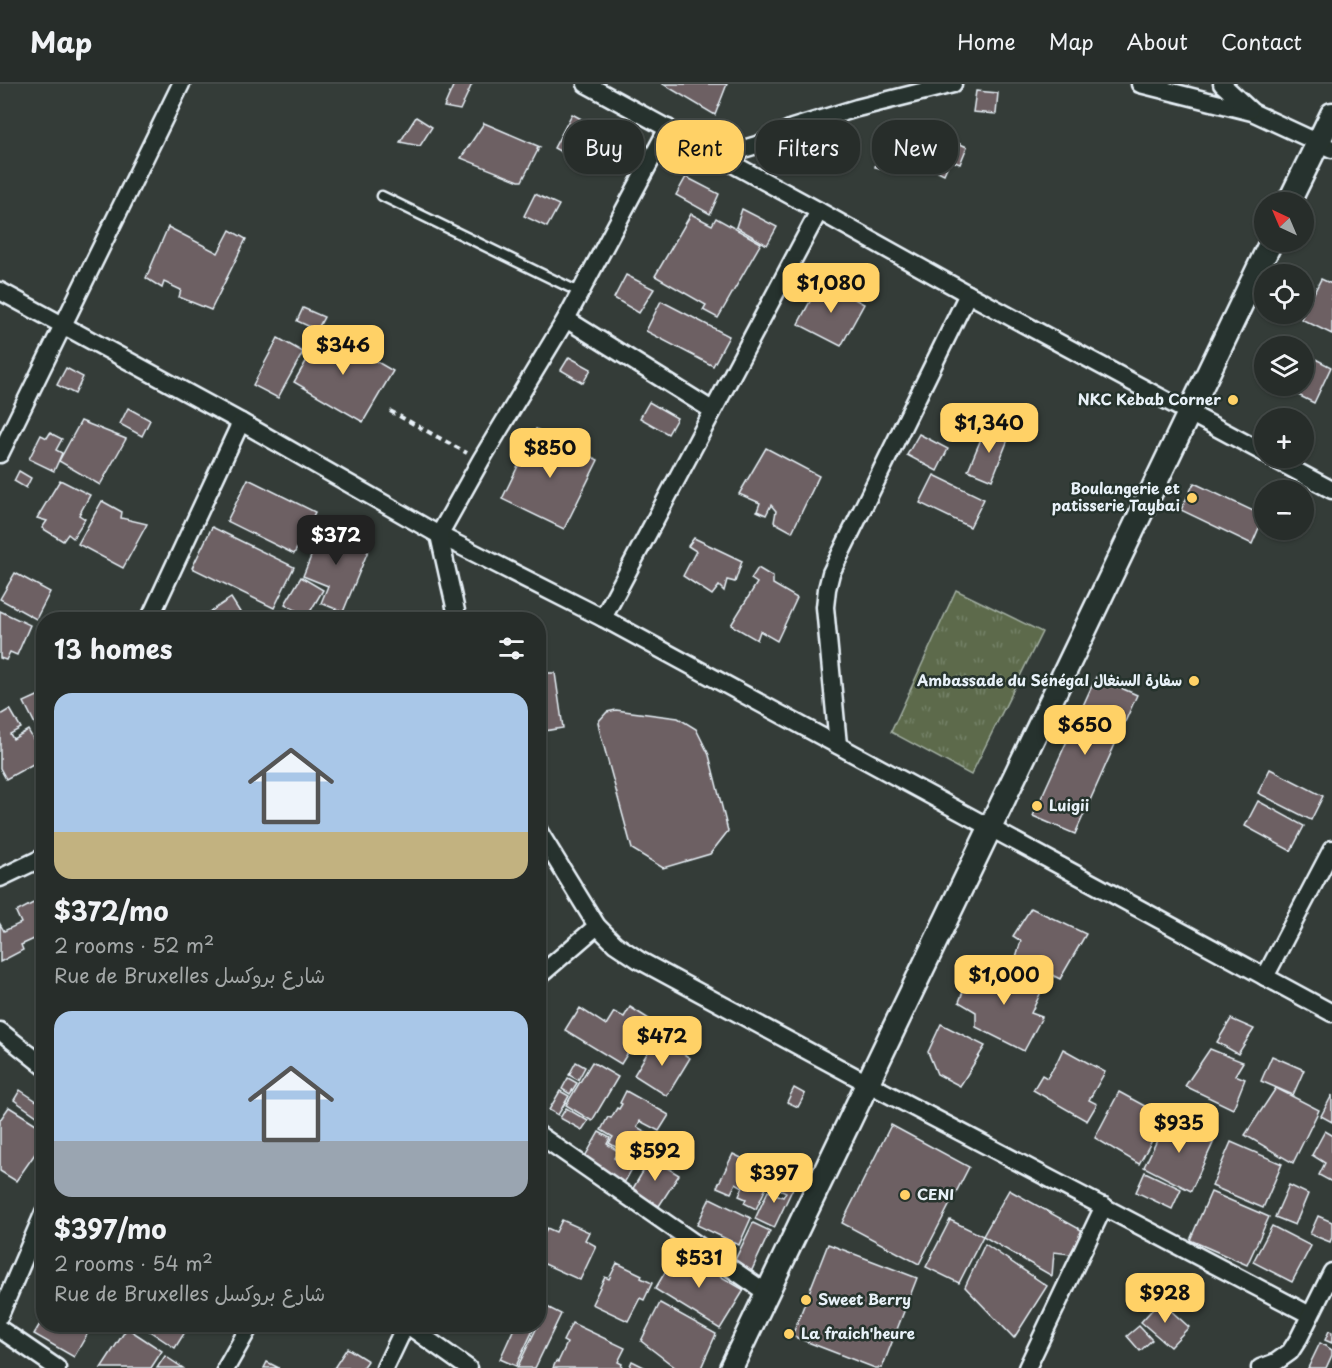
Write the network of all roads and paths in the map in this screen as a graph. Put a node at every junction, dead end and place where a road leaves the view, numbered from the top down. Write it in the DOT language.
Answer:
graph roads {
  1 [pos="181,84"];
  2 [pos="586,84"];
  3 [pos="953,84"];
  4 [pos="1140,84"];
  5 [pos="1222,84"];
  6 [pos="1252,112"];
  7 [pos="1332,114"];
  8 [pos="656,122"];
  9 [pos="1325,146"];
  10 [pos="744,149"];
  11 [pos="656,150"];
  12 [pos="744,169"];
  13 [pos="1296,192"];
  14 [pos="382,196"];
  15 [pos="819,211"];
  16 [pos="1266,252"];
  17 [pos="0,291"];
  18 [pos="579,292"];
  19 [pos="968,294"];
  20 [pos="566,319"];
  21 [pos="63,325"];
  22 [pos="712,410"];
  23 [pos="390,411"];
  24 [pos="1189,412"];
  25 [pos="241,422"];
  26 [pos="1254,448"];
  27 [pos="0,454"];
  28 [pos="481,460"];
  29 [pos="1291,468"];
  30 [pos="1332,490"];
  31 [pos="439,535"];
  32 [pos="153,612"];
  33 [pos="456,612"];
  34 [pos="603,618"];
  35 [pos="838,745"];
  36 [pos="991,827"];
  37 [pos="546,843"];
  38 [pos="1332,849"];
  39 [pos="36,861"];
  40 [pos="0,878"];
  41 [pos="597,926"];
  42 [pos="546,970"];
  43 [pos="1265,976"];
  44 [pos="1332,1013"];
  45 [pos="0,1031"];
  46 [pos="36,1060"];
  47 [pos="869,1084"];
  48 [pos="546,1140"];
  49 [pos="1104,1206"];
  50 [pos="36,1231"];
  51 [pos="1332,1272"];
  52 [pos="768,1294"];
  53 [pos="0,1315"];
  54 [pos="1310,1315"];
  55 [pos="0,1329"];
  56 [pos="246,1332"];
  57 [pos="402,1332"];
  58 [pos="417,1332"];
  59 [pos="57,1368"];
  60 [pos="226,1368"];
  61 [pos="385,1368"];
  62 [pos="468,1368"];
  63 [pos="731,1368"];
  64 [pos="1027,1368"];
  65 [pos="1260,1368"];
  1 -- 21 [label="street"];
  2 -- 8 [label="street"];
  3 -- 10 [label="street"];
  4 -- 6 [label="street"];
  5 -- 6 [label="street"];
  6 -- 9 [label="street"];
  7 -- 9 [label="main road"];
  9 -- 13 [label="main road"];
  11 -- 18 [label="street"];
  12 -- 15 [label="street"];
  14 -- 18 [label="lane"];
  15 -- 19 [label="street"];
  15 -- 22 [label="street"];
  16 -- 24 [label="main road"];
  17 -- 21 [label="street"];
  18 -- 20 [label="street"];
  19 -- 24 [label="street"];
  19 -- 35 [label="street"];
  20 -- 22 [label="street"];
  20 -- 28 [label="street"];
  21 -- 25 [label="street"];
  21 -- 27 [label="street"];
  22 -- 34 [label="street"];
  23 -- 28 [label="path"];
  24 -- 26 [label="street"];
  24 -- 36 [label="main road"];
  25 -- 31 [label="street"];
  25 -- 32 [label="street"];
  28 -- 31 [label="street"];
  29 -- 30 [label="street"];
  31 -- 33 [label="street"];
  31 -- 34 [label="street"];
  34 -- 35 [label="street"];
  35 -- 36 [label="street"];
  36 -- 43 [label="street"];
  36 -- 47 [label="main road"];
  37 -- 41 [label="street"];
  38 -- 43 [label="street"];
  39 -- 40 [label="street"];
  41 -- 42 [label="street"];
  41 -- 47 [label="street"];
  43 -- 44 [label="street"];
  45 -- 46 [label="street"];
  47 -- 49 [label="street"];
  47 -- 52 [label="main road"];
  48 -- 52 [label="street"];
  49 -- 54 [label="street"];
  49 -- 64 [label="street"];
  50 -- 53 [label="street"];
  51 -- 54 [label="street"];
  52 -- 63 [label="main road"];
  54 -- 65 [label="street"];
  55 -- 59 [label="street"];
  56 -- 60 [label="street"];
  57 -- 61 [label="street"];
  58 -- 62 [label="street"];
}
